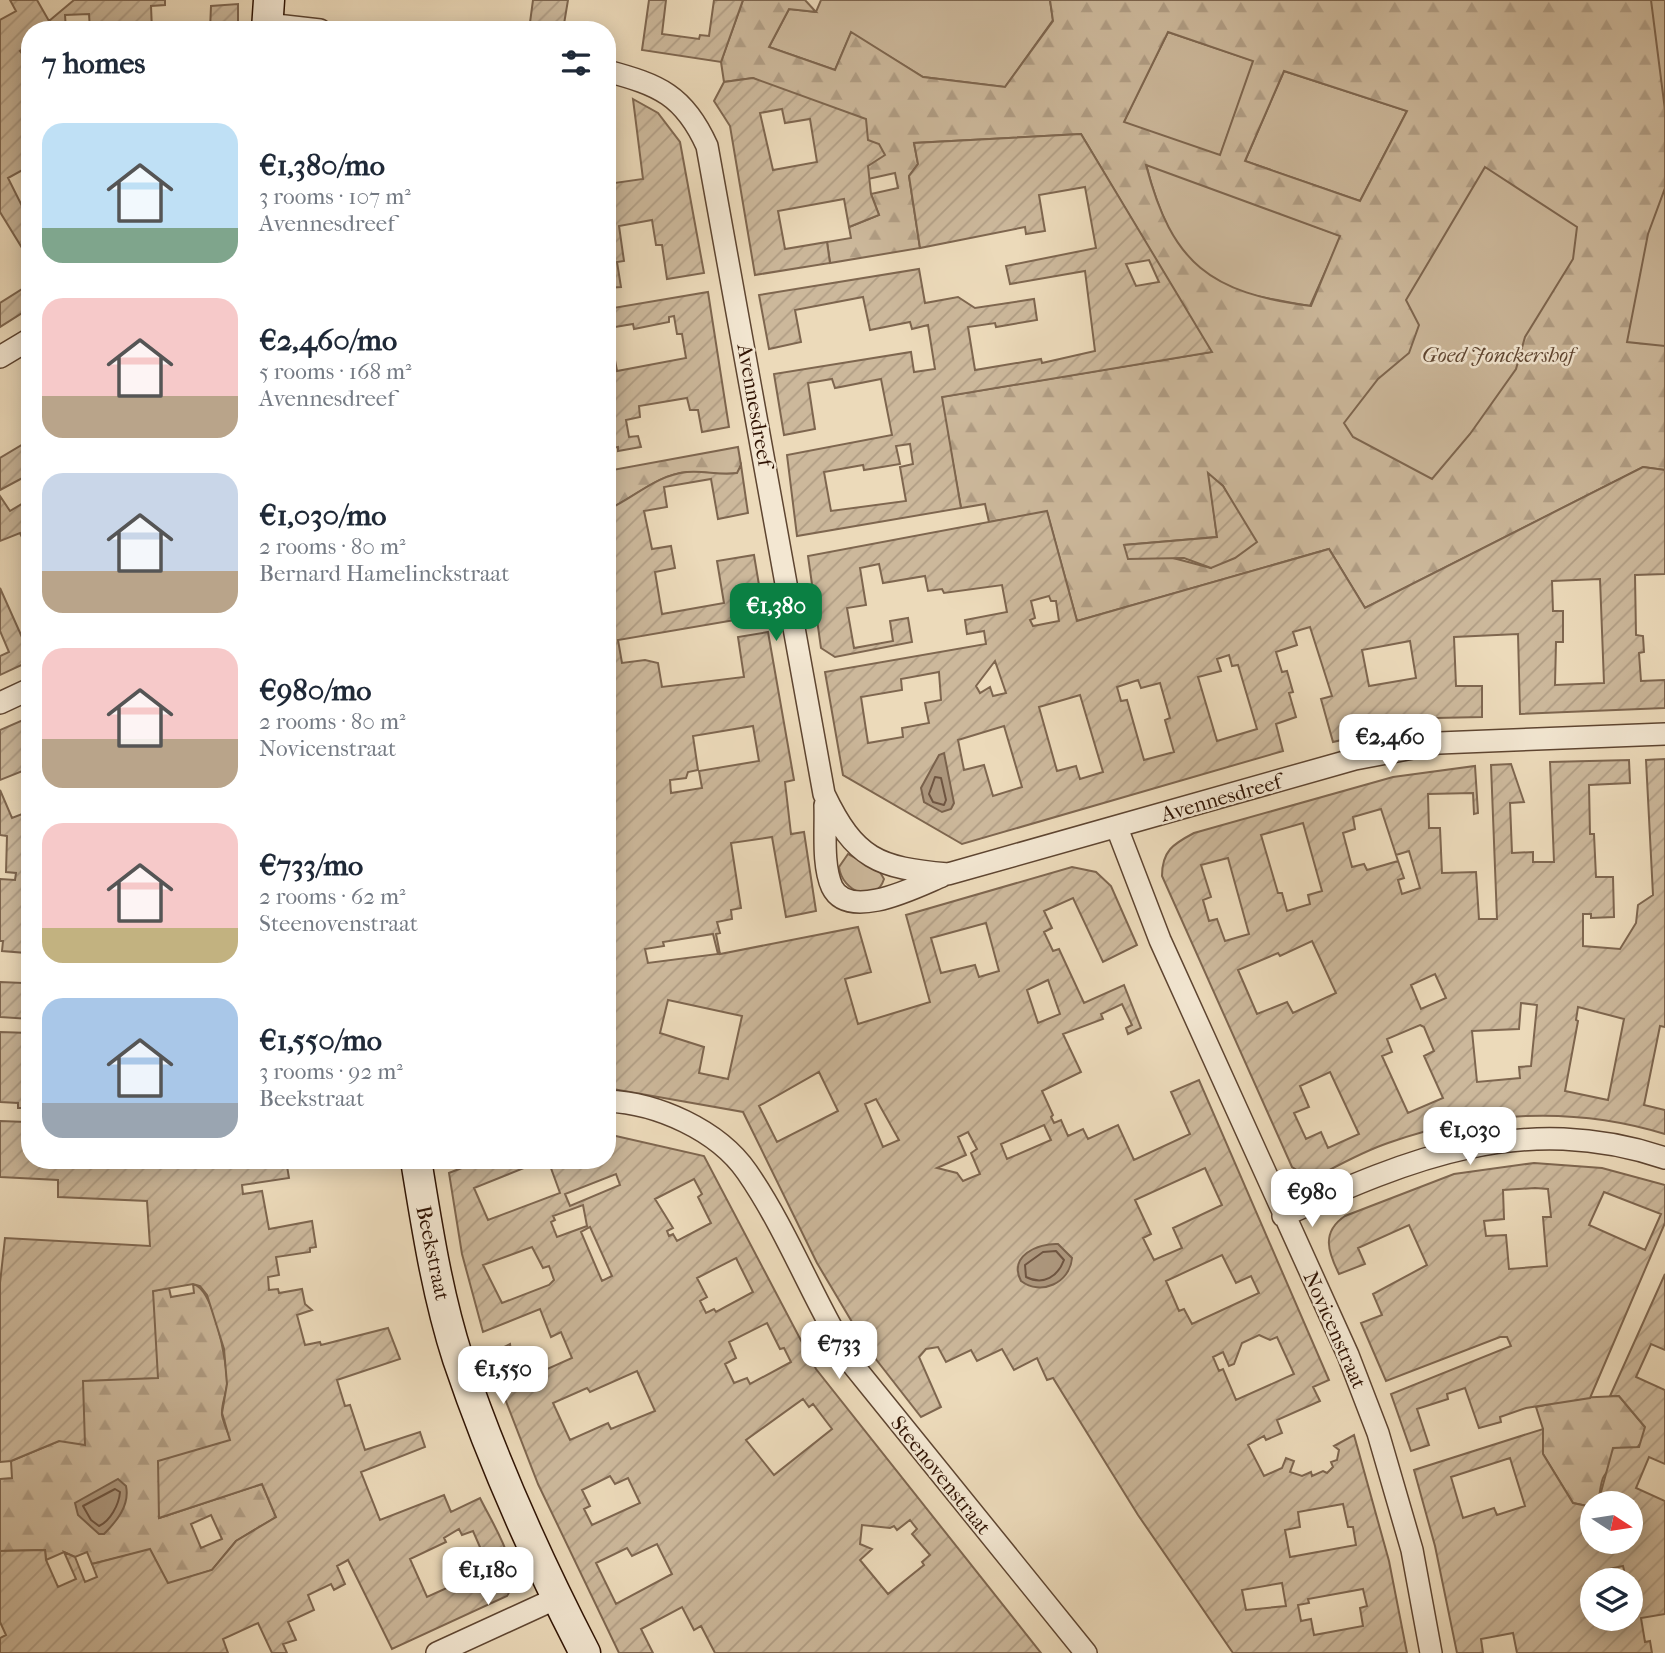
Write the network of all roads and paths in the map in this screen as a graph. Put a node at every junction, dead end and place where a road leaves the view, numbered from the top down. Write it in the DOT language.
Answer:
graph roads {
  1 [pos="616,74"];
  2 [pos="21,344"];
  3 [pos="0,357"];
  4 [pos="21,693"];
  5 [pos="0,703"];
  6 [pos="1665,734"];
  7 [pos="824,794"];
  8 [pos="1116,828"];
  9 [pos="948,874"];
  10 [pos="616,1102"];
  11 [pos="1665,1158"];
  12 [pos="417,1169"];
  13 [pos="1283,1216"];
  14 [pos="557,1598"];
  15 [pos="437,1653"];
  16 [pos="585,1653"];
  17 [pos="1086,1653"];
  18 [pos="1431,1653"];
  1 -- 7 [label="street, Avennesdreef"];
  2 -- 3 [label="street"];
  4 -- 5 [label="street"];
  6 -- 8 [label="street, Avennesdreef"];
  7 -- 9 [label="street, Avennesdreef"];
  7 -- 9 [label="street, Avennesdreef"];
  8 -- 9 [label="street, Avennesdreef"];
  8 -- 13 [label="street, Novicenstraat"];
  10 -- 17 [label="street, Steenovenstraat"];
  11 -- 13 [label="street"];
  12 -- 14 [label="street, Beekstraat"];
  13 -- 18 [label="street, Novicenstraat"];
  14 -- 15 [label="street"];
  14 -- 16 [label="street, Beekstraat"];
}
